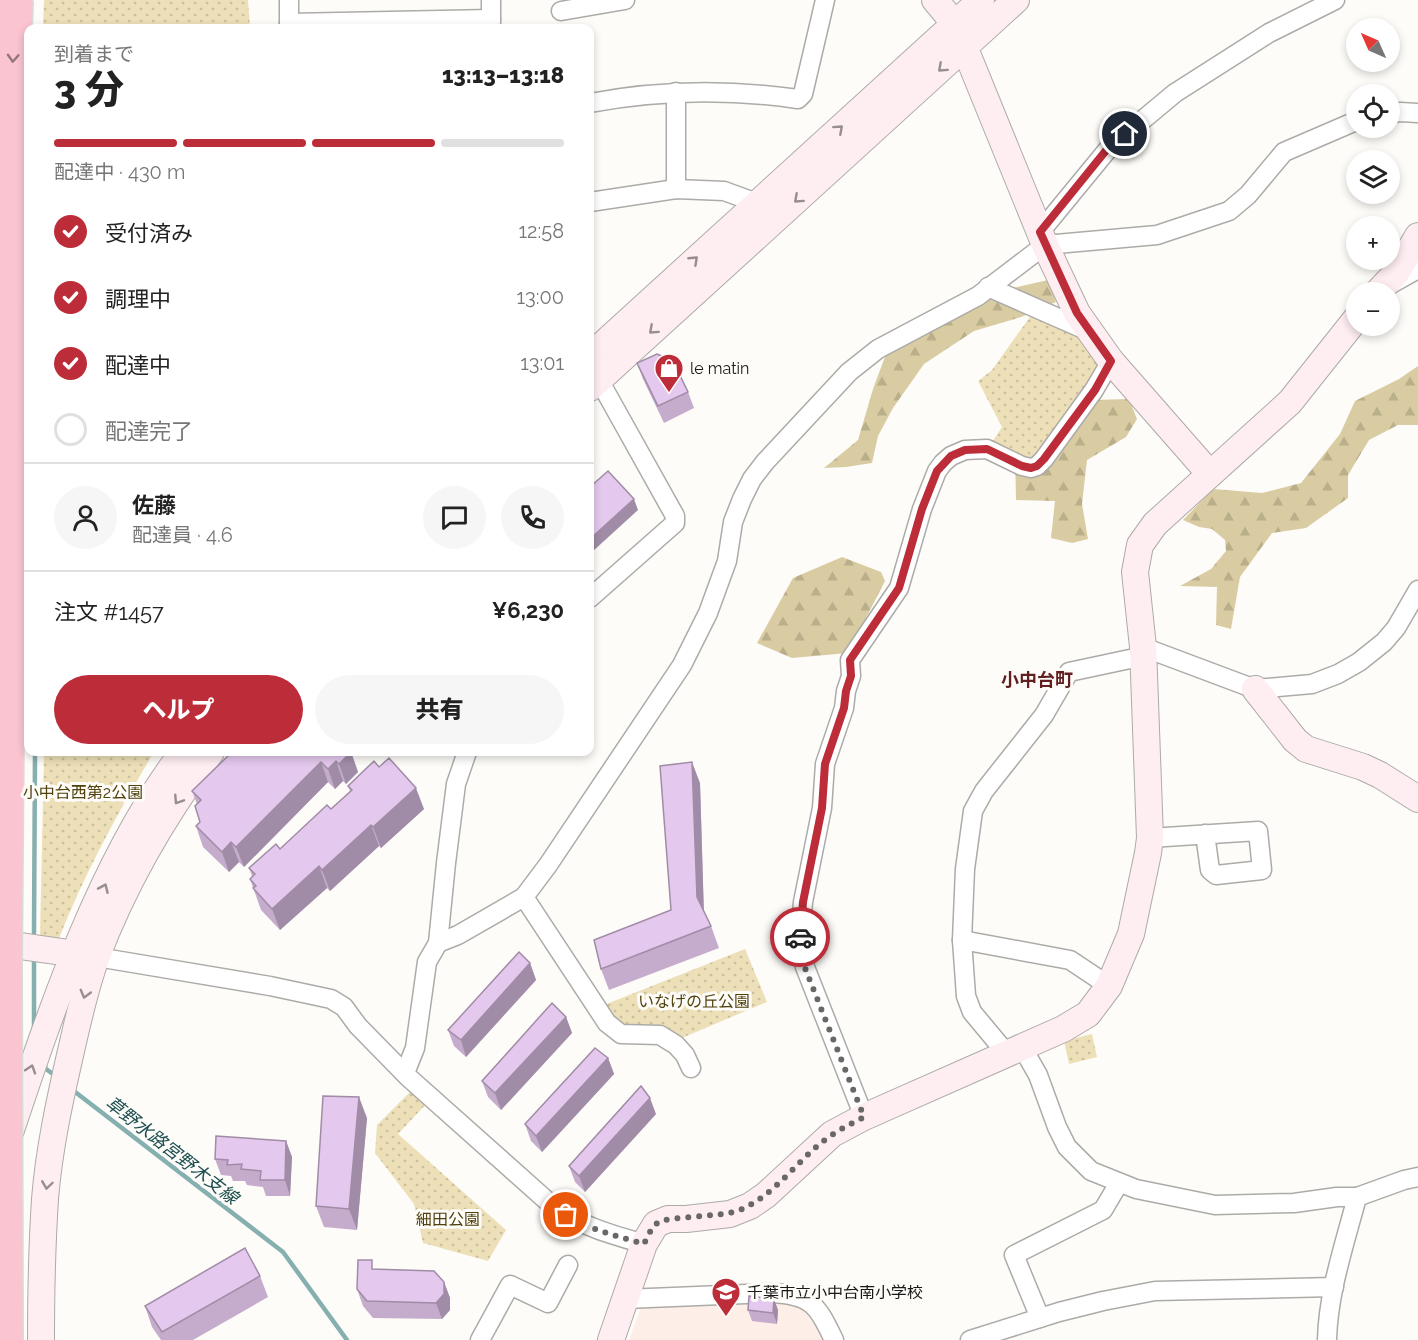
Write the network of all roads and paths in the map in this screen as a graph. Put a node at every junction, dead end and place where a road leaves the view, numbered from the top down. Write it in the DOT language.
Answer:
graph roads {
  1 [pos="16,0"];
  2 [pos="289,0"];
  3 [pos="491,0"];
  4 [pos="625,0"];
  5 [pos="825,0"];
  6 [pos="935,0"];
  7 [pos="981,0"];
  8 [pos="1016,0"];
  9 [pos="1335,0"];
  10 [pos="561,13"];
  11 [pos="289,24"];
  12 [pos="491,24"];
  13 [pos="959,36"];
  14 [pos="676,92"];
  15 [pos="594,102"];
  16 [pos="1400,112"];
  17 [pos="1418,113"];
  18 [pos="1346,125"];
  19 [pos="676,189"];
  20 [pos="594,201"];
  21 [pos="757,203"];
  22 [pos="1418,236"];
  23 [pos="1043,238"];
  24 [pos="1418,269"];
  25 [pos="1387,282"];
  26 [pos="1394,282"];
  27 [pos="988,287"];
  28 [pos="1088,331"];
  29 [pos="1346,331"];
  30 [pos="594,352"];
  31 [pos="1111,361"];
  32 [pos="594,378"];
  33 [pos="594,381"];
  34 [pos="1210,474"];
  35 [pos="1418,590"];
  36 [pos="594,594"];
  37 [pos="1144,652"];
  38 [pos="1255,689"];
  39 [pos="180,756"];
  40 [pos="208,756"];
  41 [pos="466,756"];
  42 [pos="1418,799"];
  43 [pos="1205,834"];
  44 [pos="1150,838"];
  45 [pos="524,897"];
  46 [pos="962,940"];
  47 [pos="0,943"];
  48 [pos="438,943"];
  49 [pos="86,955"];
  50 [pos="1109,986"];
  51 [pos="1015,1050"];
  52 [pos="691,1068"];
  53 [pos="405,1074"];
  54 [pos="864,1117"];
  55 [pos="0,1164"];
  56 [pos="1418,1177"];
  57 [pos="1119,1183"];
  58 [pos="1357,1197"];
  59 [pos="644,1244"];
  60 [pos="568,1265"];
  61 [pos="1334,1287"];
  62 [pos="625,1299"];
  63 [pos="1040,1318"];
  64 [pos="6,1340"];
  65 [pos="41,1340"];
  66 [pos="480,1340"];
  67 [pos="611,1340"];
  68 [pos="834,1340"];
  69 [pos="970,1340"];
  70 [pos="1327,1340"];
  1 -- 64 [label="highway, one-way, bridge"];
  2 -- 11 [label="street"];
  3 -- 12 [label="street"];
  4 -- 10 [label="street"];
  5 -- 14 [label="street"];
  6 -- 13 [label="street"];
  7 -- 13 [label="street"];
  8 -- 13 [label="street"];
  9 -- 23 [label="street"];
  21 -- 13 [label="street, one-way"];
  13 -- 23 [label="street"];
  13 -- 32 [label="street, one-way"];
  14 -- 15 [label="street"];
  14 -- 19 [label="street"];
  16 -- 17 [label="street"];
  18 -- 23 [label="street"];
  19 -- 20 [label="street"];
  19 -- 21 [label="street"];
  30 -- 21 [label="street, one-way"];
  22 -- 25 [label="street"];
  23 -- 27 [label="street"];
  23 -- 28 [label="street"];
  24 -- 26 [label="street"];
  27 -- 28 [label="street"];
  27 -- 45 [label="street"];
  28 -- 31 [label="street"];
  29 -- 34 [label="street"];
  31 -- 34 [label="street"];
  31 -- 54 [label="street"];
  33 -- 36 [label="street"];
  34 -- 37 [label="street"];
  35 -- 38 [label="street"];
  37 -- 38 [label="street"];
  37 -- 44 [label="street"];
  37 -- 46 [label="street"];
  38 -- 42 [label="street"];
  49 -- 39 [label="street, one-way"];
  40 -- 49 [label="street, one-way"];
  41 -- 48 [label="street"];
  43 -- 44 [label="street"];
  44 -- 50 [label="street"];
  45 -- 48 [label="street"];
  45 -- 52 [label="street"];
  46 -- 50 [label="street"];
  46 -- 51 [label="street"];
  47 -- 49 [label="street"];
  48 -- 53 [label="street"];
  49 -- 53 [label="street"];
  55 -- 49 [label="street, one-way"];
  49 -- 65 [label="street, one-way"];
  50 -- 51 [label="street"];
  51 -- 54 [label="street"];
  51 -- 57 [label="street"];
  53 -- 59 [label="street"];
  54 -- 59 [label="street"];
  56 -- 58 [label="street"];
  57 -- 58 [label="street"];
  57 -- 63 [label="street"];
  58 -- 61 [label="street"];
  59 -- 62 [label="street"];
  60 -- 66 [label="street"];
  61 -- 63 [label="street"];
  61 -- 70 [label="street"];
  62 -- 67 [label="street"];
  62 -- 68 [label="street"];
  63 -- 69 [label="street"];
}
